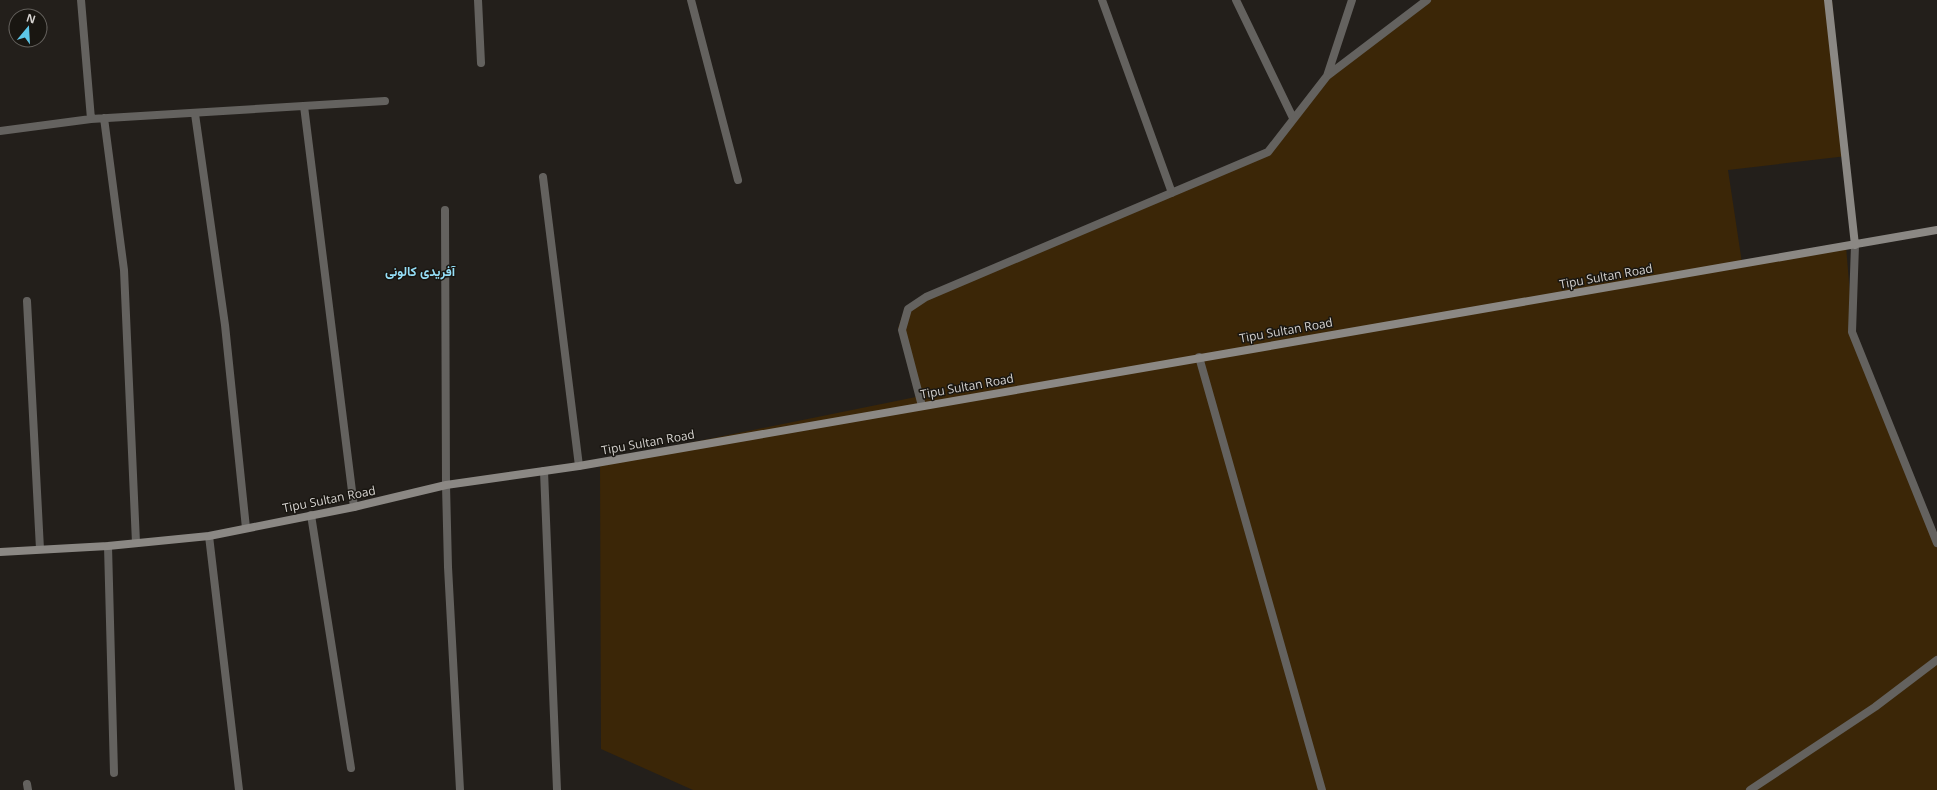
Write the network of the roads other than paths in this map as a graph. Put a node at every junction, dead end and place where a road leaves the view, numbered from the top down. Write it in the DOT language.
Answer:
graph roads {
  1 [pos="81,0"];
  2 [pos="478,0"];
  3 [pos="691,0"];
  4 [pos="1102,0"];
  5 [pos="1236,0"];
  6 [pos="1352,0"];
  7 [pos="1426,0"];
  8 [pos="1828,0"];
  9 [pos="481,63"];
  10 [pos="1326,76"];
  11 [pos="385,100"];
  12 [pos="304,106"];
  13 [pos="195,114"];
  14 [pos="104,118"];
  15 [pos="1293,118"];
  16 [pos="91,119"];
  17 [pos="0,131"];
  18 [pos="543,177"];
  19 [pos="738,180"];
  20 [pos="1172,193"];
  21 [pos="445,210"];
  22 [pos="1937,230"];
  23 [pos="1855,245"];
  24 [pos="28,302"];
  25 [pos="1199,357"];
  26 [pos="922,406"];
  27 [pos="579,466"];
  28 [pos="544,471"];
  29 [pos="446,485"];
  30 [pos="354,507"];
  31 [pos="312,515"];
  32 [pos="246,528"];
  33 [pos="209,536"];
  34 [pos="136,543"];
  35 [pos="1937,543"];
  36 [pos="108,546"];
  37 [pos="40,549"];
  38 [pos="0,552"];
  39 [pos="1937,660"];
  40 [pos="351,768"];
  41 [pos="114,773"];
  42 [pos="239,790"];
  43 [pos="460,790"];
  44 [pos="557,790"];
  45 [pos="1322,790"];
  46 [pos="1750,790"];
  1 -- 16 [label="street"];
  2 -- 9 [label="street"];
  3 -- 19 [label="street"];
  4 -- 20 [label="street"];
  5 -- 15 [label="street"];
  6 -- 10 [label="street"];
  7 -- 10 [label="street"];
  8 -- 23 [label="main road"];
  10 -- 15 [label="street"];
  11 -- 12 [label="street"];
  12 -- 13 [label="street"];
  12 -- 30 [label="street"];
  13 -- 14 [label="street"];
  13 -- 32 [label="street"];
  14 -- 16 [label="street"];
  14 -- 34 [label="street"];
  15 -- 20 [label="street"];
  16 -- 17 [label="street"];
  18 -- 27 [label="street"];
  20 -- 26 [label="street"];
  21 -- 29 [label="street"];
  22 -- 23 [label="main road, Tipu Sultan Road"];
  23 -- 25 [label="main road, Tipu Sultan Road"];
  23 -- 35 [label="street"];
  24 -- 37 [label="street"];
  25 -- 26 [label="main road, Tipu Sultan Road"];
  25 -- 45 [label="street"];
  26 -- 27 [label="main road, Tipu Sultan Road"];
  27 -- 28 [label="main road, Tipu Sultan Road"];
  28 -- 29 [label="main road, Tipu Sultan Road"];
  28 -- 44 [label="street"];
  29 -- 30 [label="main road, Tipu Sultan Road"];
  29 -- 43 [label="street"];
  30 -- 31 [label="main road, Tipu Sultan Road"];
  31 -- 32 [label="main road, Tipu Sultan Road"];
  31 -- 40 [label="street"];
  32 -- 33 [label="main road, Tipu Sultan Road"];
  33 -- 34 [label="main road, Tipu Sultan Road"];
  33 -- 42 [label="street"];
  34 -- 36 [label="main road, Tipu Sultan Road"];
  36 -- 37 [label="main road, Tipu Sultan Road"];
  36 -- 41 [label="street"];
  37 -- 38 [label="main road, Tipu Sultan Road"];
  39 -- 46 [label="street"];
}
